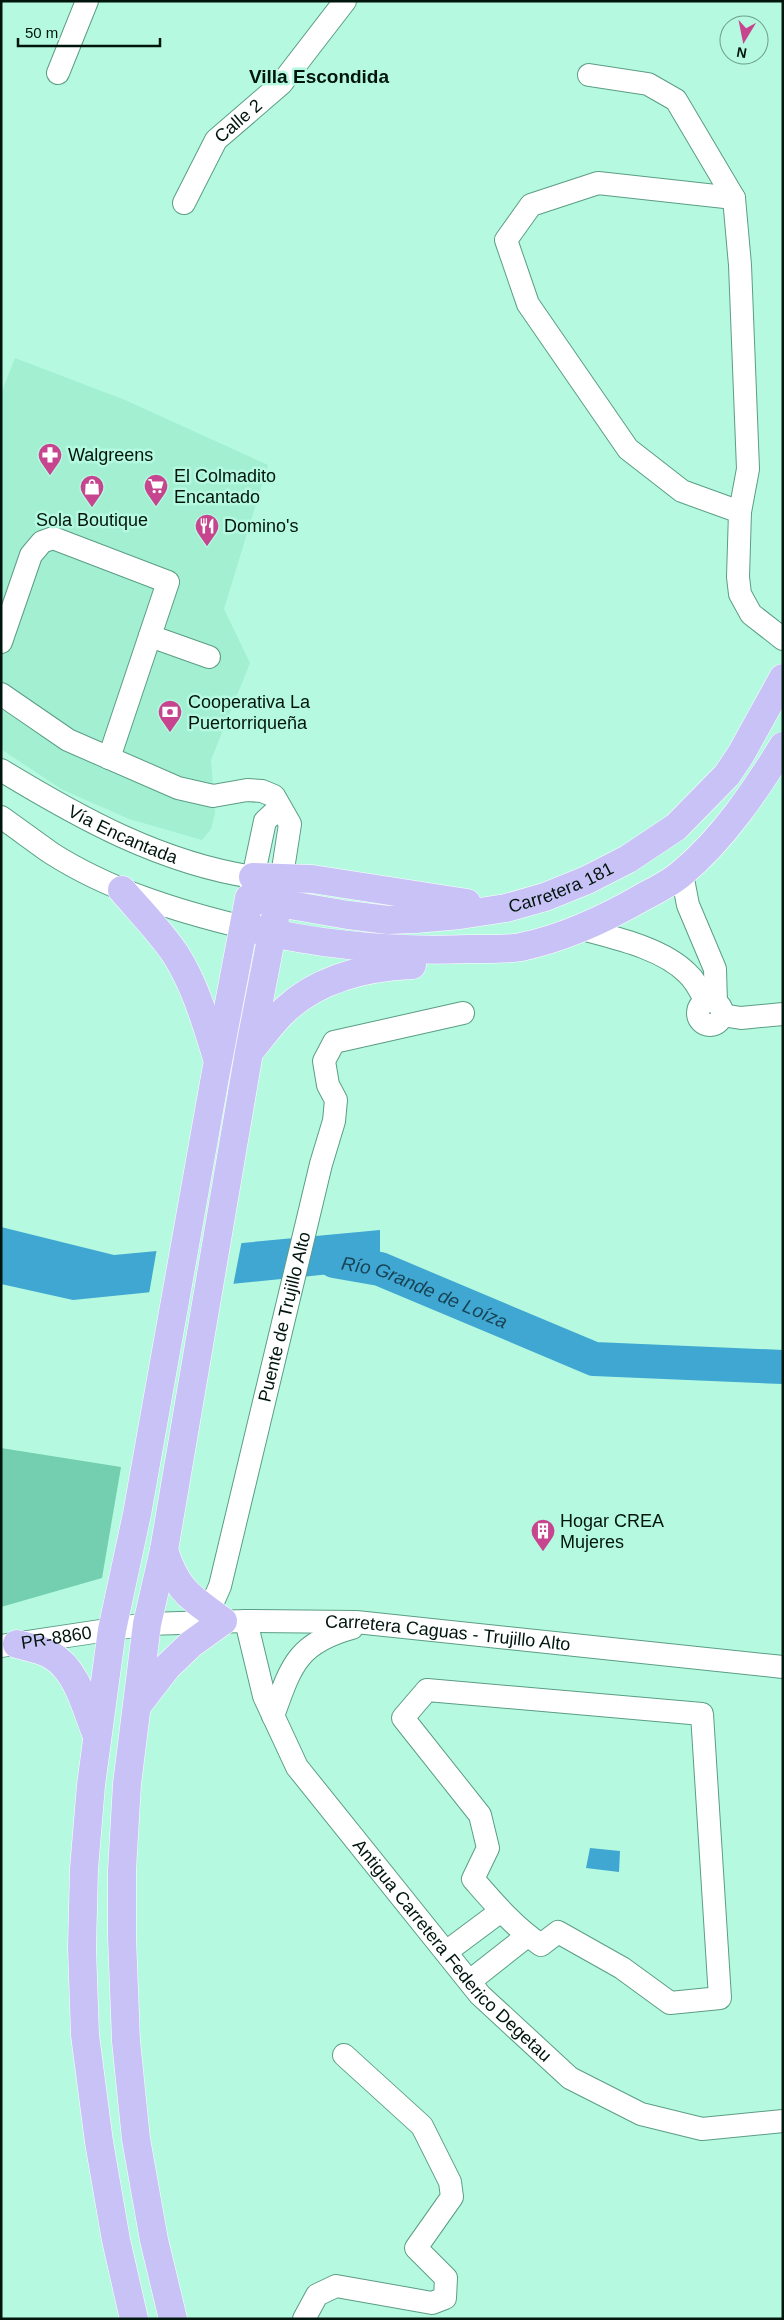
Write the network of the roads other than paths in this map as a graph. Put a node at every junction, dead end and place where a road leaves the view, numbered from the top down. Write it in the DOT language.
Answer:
graph roads {
  1 [pos="87,1"];
  2 [pos="345,1"];
  3 [pos="58,73"];
  4 [pos="589,75"];
  5 [pos="734,198"];
  6 [pos="184,203"];
  7 [pos="740,512"];
  8 [pos="150,636"];
  9 [pos="783,639"];
  10 [pos="1,642"];
  11 [pos="209,657"];
  12 [pos="783,678"];
  13 [pos="1,694"];
  14 [pos="783,746"];
  15 [pos="109,758"];
  16 [pos="1,770"];
  17 [pos="279,808"];
  18 [pos="1,817"];
  19 [pos="682,874"];
  20 [pos="251,887"];
  21 [pos="122,890"];
  22 [pos="280,891"];
  23 [pos="244,927"];
  24 [pos="582,929"];
  25 [pos="272,933"];
  26 [pos="520,947"];
  27 [pos="715,1006"];
  28 [pos="463,1013"];
  29 [pos="783,1014"];
  30 [pos="249,1052"];
  31 [pos="216,1069"];
  32 [pos="164,1550"];
  33 [pos="226,1618"];
  34 [pos="368,1623"];
  35 [pos="147,1624"];
  36 [pos="112,1630"];
  37 [pos="9,1645"];
  38 [pos="783,1667"];
  39 [pos="137,1706"];
  40 [pos="273,1716"];
  41 [pos="98,1738"];
  42 [pos="501,1911"];
  43 [pos="527,1936"];
  44 [pos="446,1952"];
  45 [pos="470,1981"];
  46 [pos="344,2055"];
  47 [pos="783,2121"];
  48 [pos="134,2319"];
  49 [pos="173,2319"];
  50 [pos="304,2319"];
  1 -- 3 [label="street"];
  2 -- 6 [label="street, Calle 2"];
  4 -- 5 [label="street"];
  5 -- 7 [label="street"];
  5 -- 7 [label="street"];
  7 -- 9 [label="street"];
  8 -- 10 [label="street"];
  8 -- 11 [label="street"];
  8 -- 15 [label="street"];
  12 -- 22 [label="main road, Carretera 181"];
  13 -- 15 [label="street"];
  14 -- 19 [label="main road"];
  15 -- 17 [label="street"];
  16 -- 20 [label="street, Vía Encantada"];
  17 -- 20 [label="street"];
  17 -- 22 [label="street"];
  18 -- 21 [label="street"];
  19 -- 24 [label="main road"];
  19 -- 27 [label="street"];
  20 -- 22 [label="main road"];
  20 -- 23 [label="main road"];
  21 -- 23 [label="street"];
  21 -- 31 [label="main road"];
  22 -- 25 [label="main road"];
  23 -- 25 [label="main road"];
  23 -- 31 [label="main road"];
  24 -- 26 [label="main road"];
  24 -- 27 [label="street"];
  25 -- 26 [label="main road"];
  25 -- 30 [label="main road"];
  26 -- 30 [label="main road"];
  27 -- 29 [label="street"];
  28 -- 33 [label="street, Puente de Trujillo Alto"];
  30 -- 32 [label="main road"];
  31 -- 36 [label="main road"];
  32 -- 33 [label="main road"];
  32 -- 35 [label="main road"];
  33 -- 34 [label="street, Carretera Caguas - Trujillo Alto"];
  33 -- 35 [label="street, Carretera Caguas - Trujillo Alto"];
  33 -- 39 [label="main road"];
  33 -- 40 [label="street, Antigua Carretera Federico Degetau"];
  34 -- 38 [label="street, Carretera Caguas - Trujillo Alto"];
  34 -- 40 [label="street"];
  35 -- 36 [label="street, Carretera Caguas - Trujillo Alto"];
  35 -- 39 [label="main road"];
  36 -- 37 [label="street, PR-8860 / PR-8860"];
  36 -- 41 [label="main road"];
  37 -- 41 [label="main road"];
  39 -- 49 [label="main road"];
  40 -- 44 [label="street, Antigua Carretera Federico Degetau"];
  41 -- 48 [label="main road"];
  42 -- 43 [label="street"];
  42 -- 43 [label="street"];
  42 -- 44 [label="street"];
  43 -- 45 [label="street"];
  44 -- 45 [label="street, Antigua Carretera Federico Degetau"];
  45 -- 47 [label="street, Antigua Carretera Federico Degetau"];
  46 -- 50 [label="street"];
}
